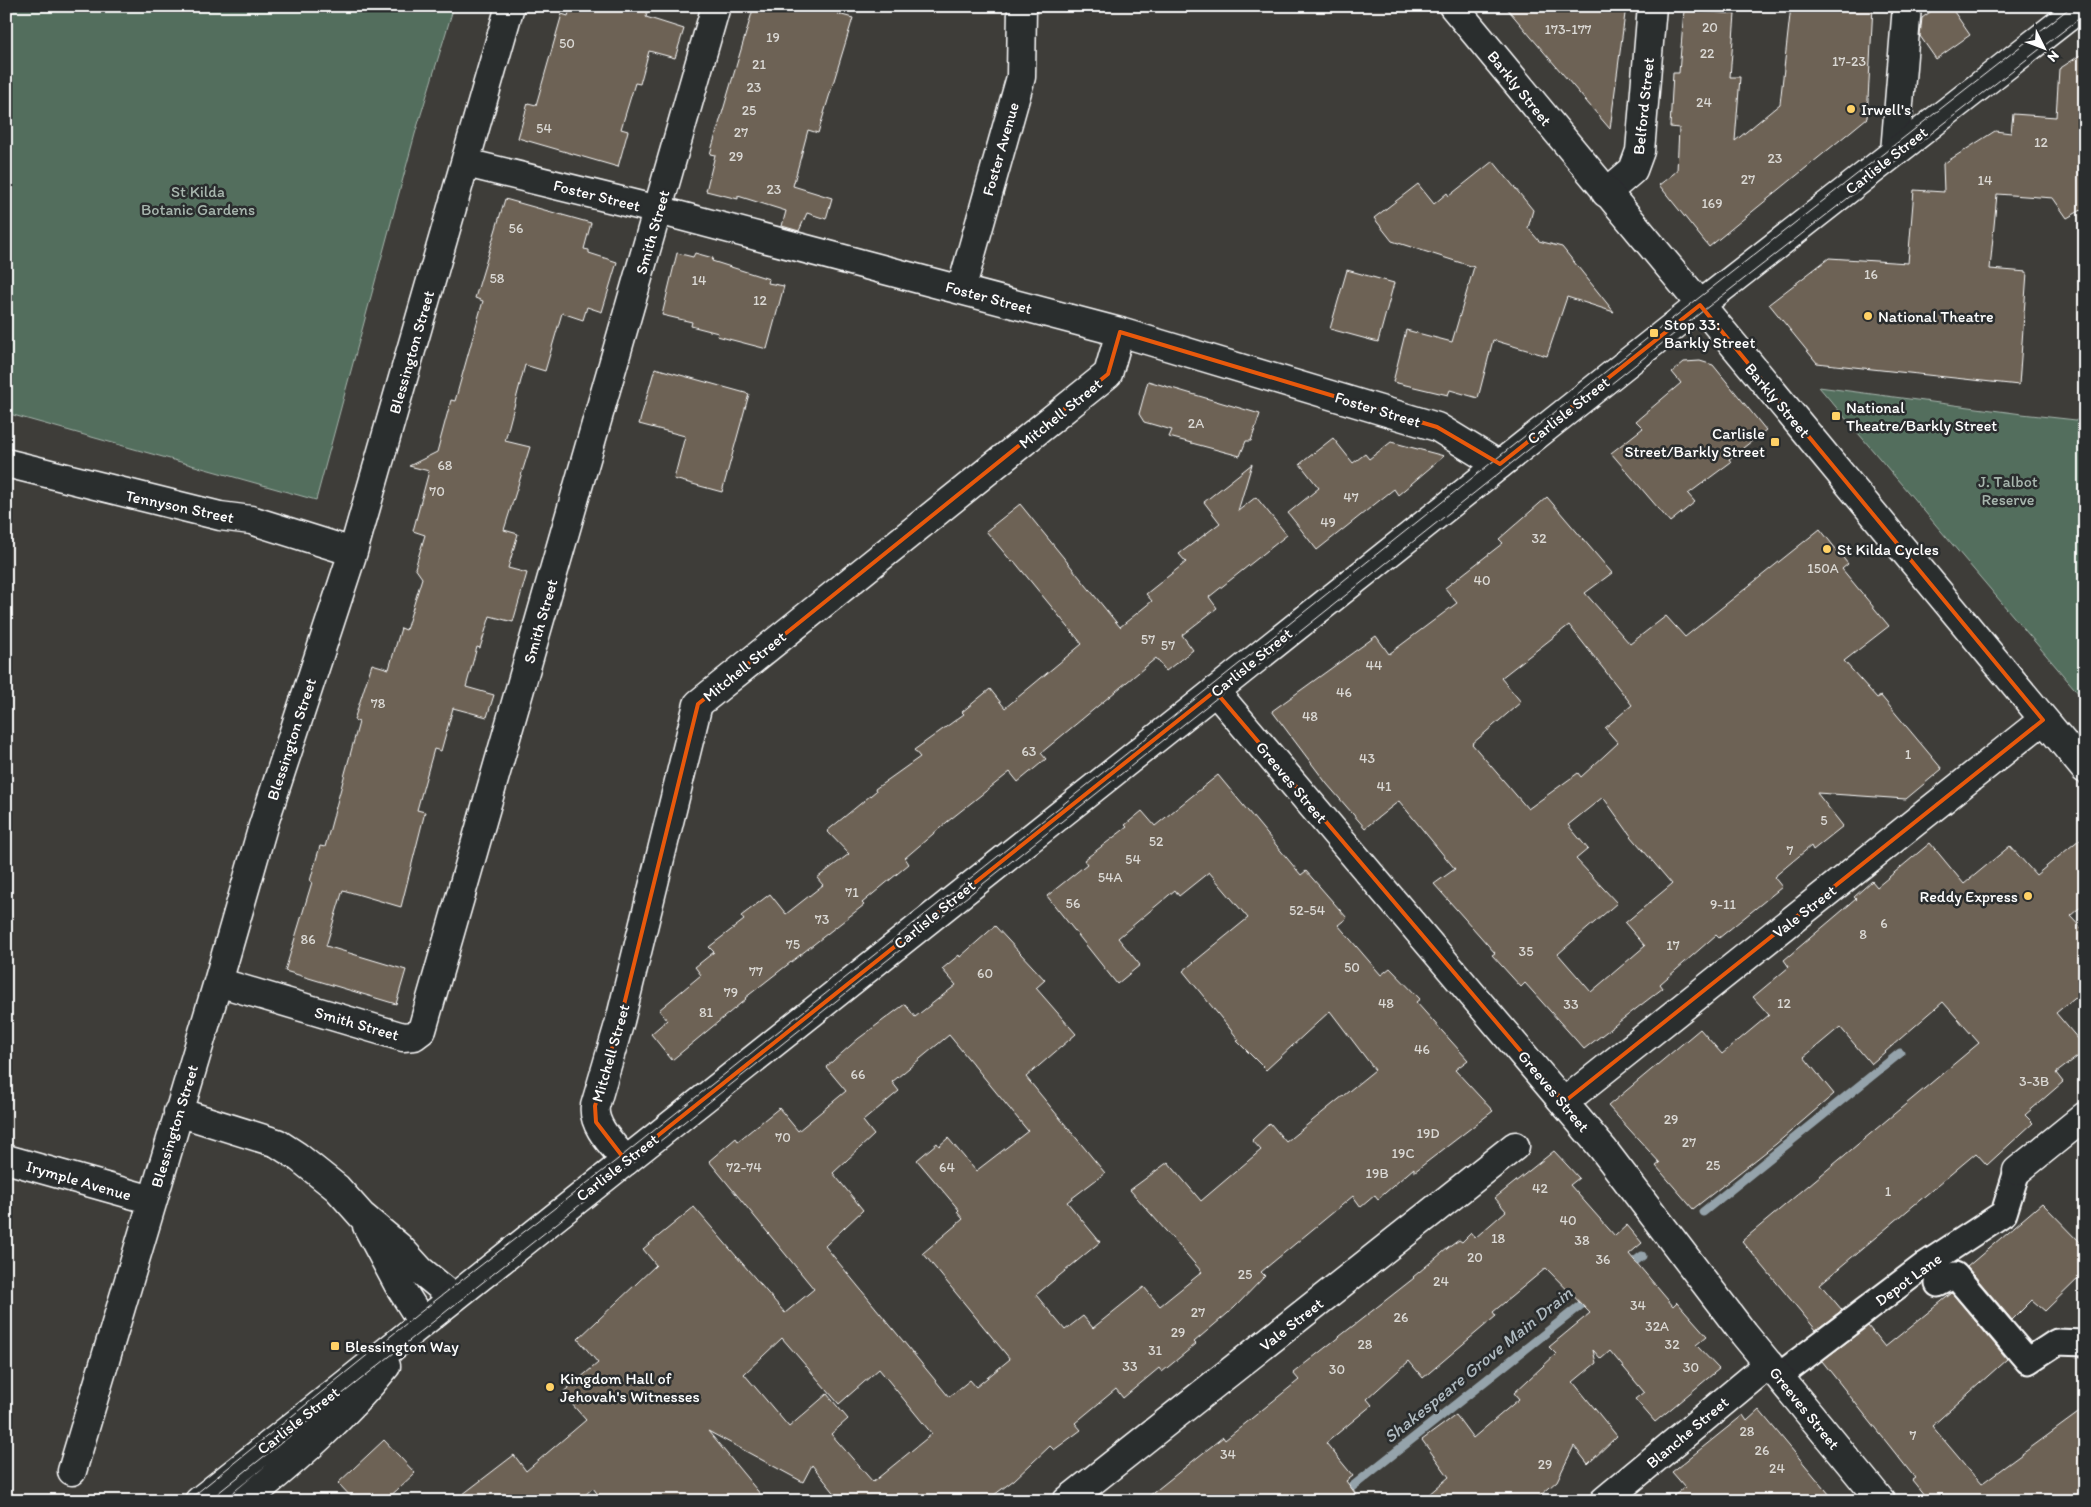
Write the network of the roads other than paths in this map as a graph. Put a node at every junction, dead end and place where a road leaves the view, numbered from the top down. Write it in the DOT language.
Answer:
graph roads {
  1 [pos="510,6"];
  2 [pos="716,6"];
  3 [pos="1022,6"];
  4 [pos="1453,6"];
  5 [pos="1652,6"];
  6 [pos="1907,6"];
  7 [pos="2082,6"];
  8 [pos="1895,152"];
  9 [pos="466,163"];
  10 [pos="1606,193"];
  11 [pos="658,210"];
  12 [pos="961,290"];
  13 [pos="1700,305"];
  14 [pos="1120,332"];
  15 [pos="6,463"];
  16 [pos="1499,465"];
  17 [pos="353,552"];
  18 [pos="1215,691"];
  19 [pos="2044,720"];
  20 [pos="2085,769"];
  21 [pos="218,982"];
  22 [pos="1564,1102"];
  23 [pos="178,1112"];
  24 [pos="2085,1116"];
  25 [pos="1515,1146"];
  26 [pos="6,1159"];
  27 [pos="626,1161"];
  28 [pos="2017,1171"];
  29 [pos="152,1200"];
  30 [pos="362,1216"];
  31 [pos="1938,1284"];
  32 [pos="453,1297"];
  33 [pos="422,1322"];
  34 [pos="2085,1342"];
  35 [pos="1774,1370"];
  36 [pos="72,1471"];
  37 [pos="254,1497"];
  38 [pos="199,1501"];
  39 [pos="1068,1501"];
  40 [pos="1604,1501"];
  41 [pos="1881,1501"];
  1 -- 9 [label="street, Blessington Street"];
  2 -- 11 [label="street, Smith Street"];
  3 -- 12 [label="street, Foster Avenue"];
  4 -- 10 [label="street, Barkly Street"];
  5 -- 10 [label="street, Belford Street"];
  6 -- 8 [label="street"];
  7 -- 8 [label="street, Carlisle Street"];
  8 -- 13 [label="street, Carlisle Street"];
  9 -- 11 [label="street, Foster Street"];
  9 -- 17 [label="street, Blessington Street"];
  10 -- 13 [label="street, Barkly Street"];
  11 -- 12 [label="street, Foster Street"];
  11 -- 21 [label="street, Smith Street"];
  12 -- 14 [label="street, Foster Street"];
  13 -- 16 [label="street, Carlisle Street"];
  13 -- 19 [label="street, Barkly Street"];
  14 -- 16 [label="street, Foster Street"];
  14 -- 27 [label="street, Mitchell Street"];
  15 -- 17 [label="street, Tennyson Street"];
  16 -- 18 [label="street, Carlisle Street"];
  17 -- 21 [label="street, Blessington Street"];
  18 -- 22 [label="street, Greeves Street"];
  18 -- 27 [label="street, Carlisle Street"];
  19 -- 20 [label="street, Barkly Street"];
  19 -- 22 [label="street, Vale Street"];
  21 -- 23 [label="street, Blessington Street"];
  22 -- 35 [label="street, Greeves Street"];
  23 -- 29 [label="street, Blessington Street"];
  23 -- 30 [label="street"];
  24 -- 28 [label="street"];
  25 -- 39 [label="street, Vale Street"];
  26 -- 29 [label="street, Irymple Avenue"];
  27 -- 32 [label="street, Carlisle Street"];
  28 -- 35 [label="street, Depot Lane"];
  29 -- 36 [label="street, Blessington Street"];
  30 -- 32 [label="street"];
  30 -- 33 [label="street"];
  31 -- 34 [label="street"];
  32 -- 33 [label="street, Carlisle Street"];
  33 -- 37 [label="street, Carlisle Street"];
  33 -- 38 [label="street, Carlisle Street"];
  35 -- 40 [label="street, Blanche Street"];
  35 -- 41 [label="street, Greeves Street"];
}
